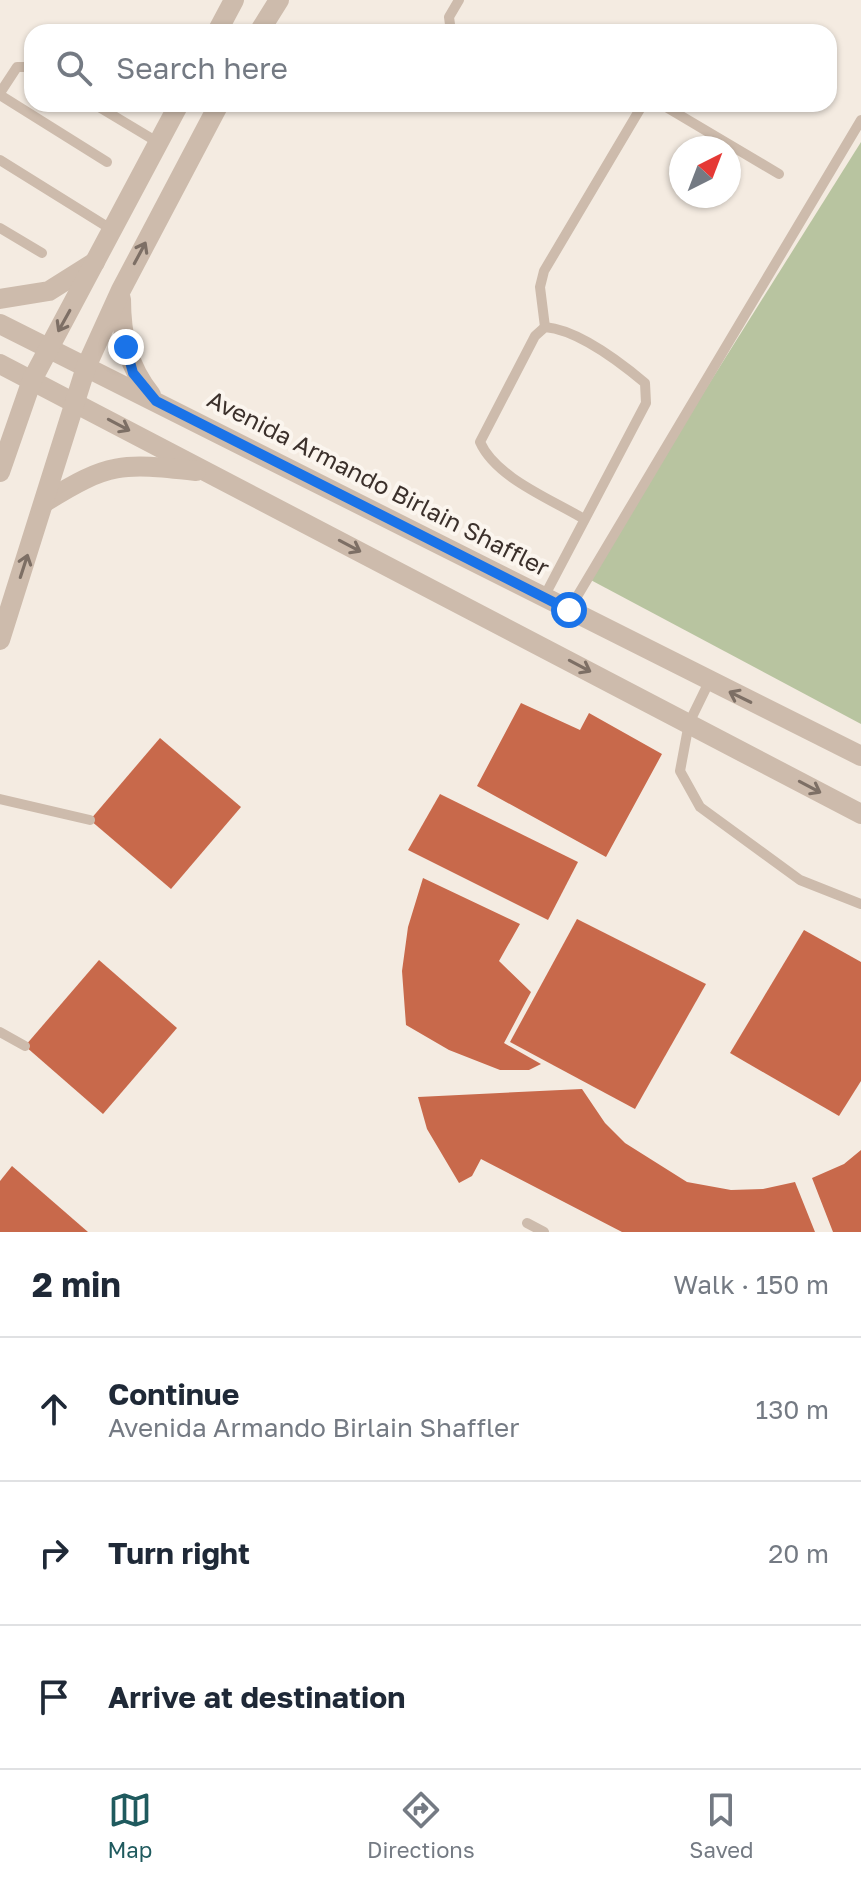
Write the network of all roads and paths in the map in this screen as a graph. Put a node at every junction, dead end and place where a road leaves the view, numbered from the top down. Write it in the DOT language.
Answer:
graph roads {
  1 [pos="234,0"];
  2 [pos="279,0"];
  3 [pos="459,0"];
  4 [pos="221,24"];
  5 [pos="264,24"];
  6 [pos="450,24"];
  7 [pos="24,67"];
  8 [pos="0,94"];
  9 [pos="24,109"];
  10 [pos="28,112"];
  11 [pos="107,112"];
  12 [pos="175,112"];
  13 [pos="215,112"];
  14 [pos="638,112"];
  15 [pos="674,112"];
  16 [pos="861,120"];
  17 [pos="159,143"];
  18 [pos="0,160"];
  19 [pos="107,162"];
  20 [pos="779,174"];
  21 [pos="0,228"];
  22 [pos="114,231"];
  23 [pos="42,253"];
  24 [pos="99,260"];
  25 [pos="121,290"];
  26 [pos="0,299"];
  27 [pos="0,324"];
  28 [pos="545,327"];
  29 [pos="49,348"];
  30 [pos="0,364"];
  31 [pos="86,367"];
  32 [pos="32,380"];
  33 [pos="75,401"];
  34 [pos="156,401"];
  35 [pos="0,472"];
  36 [pos="207,472"];
  37 [pos="45,502"];
  38 [pos="584,519"];
  39 [pos="544,597"];
  40 [pos="569,610"];
  41 [pos="0,640"];
  42 [pos="709,682"];
  43 [pos="689,723"];
  44 [pos="861,756"];
  45 [pos="0,799"];
  46 [pos="861,814"];
  47 [pos="90,820"];
  48 [pos="861,904"];
  49 [pos="0,1032"];
  50 [pos="25,1046"];
  51 [pos="527,1223"];
  52 [pos="544,1232"];
  1 -- 4 [label="street"];
  2 -- 5 [label="street"];
  3 -- 6 [label="lane"];
  7 -- 8 [label="lane"];
  8 -- 9 [label="lane"];
  10 -- 19 [label="lane"];
  11 -- 17 [label="lane"];
  12 -- 17 [label="street"];
  25 -- 13 [label="street, one-way"];
  14 -- 28 [label="lane"];
  15 -- 20 [label="lane"];
  16 -- 40 [label="lane"];
  17 -- 22 [label="street"];
  18 -- 22 [label="lane"];
  21 -- 23 [label="lane"];
  22 -- 24 [label="street"];
  24 -- 26 [label="street"];
  24 -- 29 [label="street, one-way"];
  25 -- 31 [label="street"];
  25 -- 34 [label="street"];
  27 -- 29 [label="street, Avenida Armando Birlain Shaffler"];
  28 -- 38 [label="lane"];
  28 -- 38 [label="lane"];
  29 -- 31 [label="street, Avenida Armando Birlain Shaffler"];
  29 -- 32 [label="street"];
  30 -- 32 [label="street"];
  31 -- 33 [label="street"];
  31 -- 34 [label="street, Avenida Armando Birlain Shaffler"];
  32 -- 33 [label="street"];
  32 -- 35 [label="street"];
  33 -- 36 [label="street, one-way"];
  33 -- 37 [label="street"];
  34 -- 39 [label="street, Avenida Armando Birlain Shaffler"];
  36 -- 37 [label="street"];
  36 -- 43 [label="street, one-way"];
  41 -- 37 [label="street, one-way"];
  38 -- 39 [label="lane"];
  39 -- 40 [label="street, Avenida Armando Birlain Shaffler"];
  40 -- 42 [label="street, Avenida Armando Birlain Shaffler"];
  42 -- 43 [label="lane"];
  44 -- 42 [label="street, Avenida Armando Birlain Shaffler, one-way"];
  43 -- 46 [label="street, one-way"];
  43 -- 48 [label="lane"];
  45 -- 47 [label="lane"];
  49 -- 50 [label="lane"];
  51 -- 52 [label="lane"];
}
